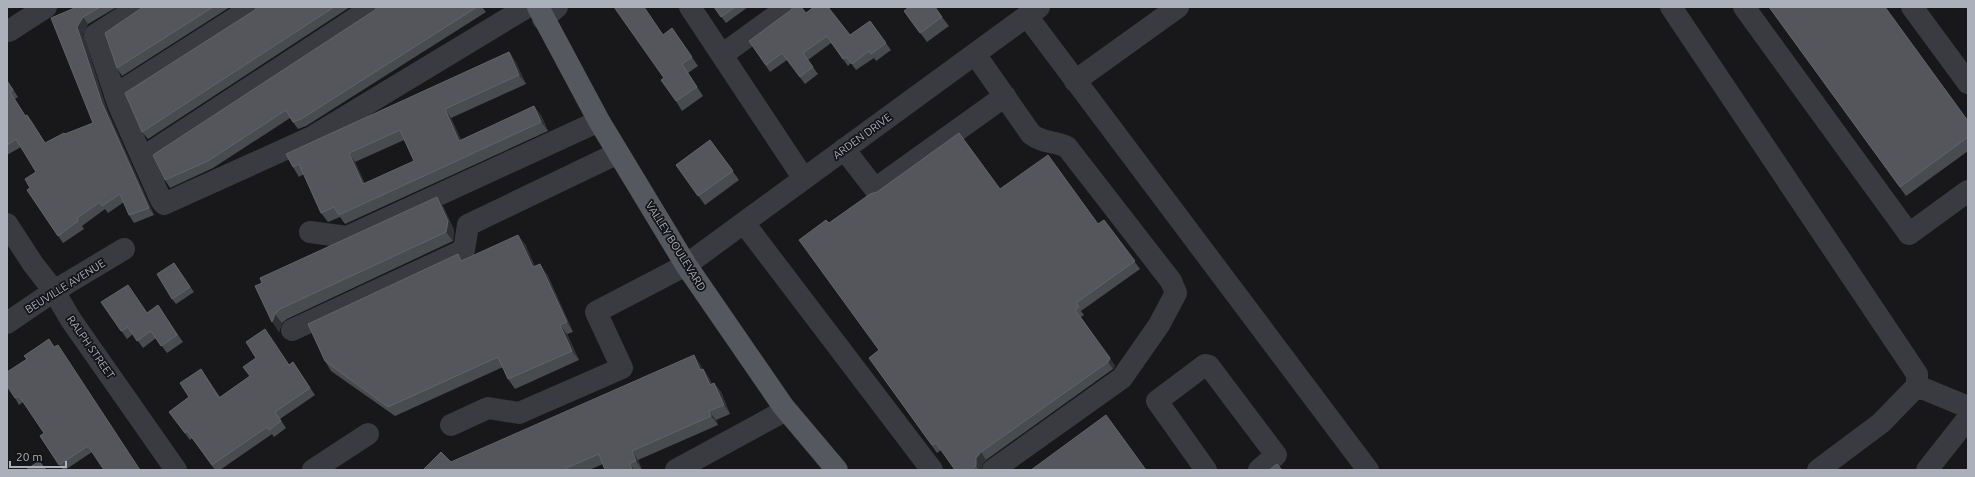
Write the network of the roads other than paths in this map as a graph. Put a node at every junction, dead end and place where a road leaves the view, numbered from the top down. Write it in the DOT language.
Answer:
graph roads {
  1 [pos="46,7"];
  2 [pos="139,7"];
  3 [pos="253,7"];
  4 [pos="373,7"];
  5 [pos="690,7"];
  6 [pos="788,7"];
  7 [pos="1178,7"];
  8 [pos="1670,7"];
  9 [pos="1744,7"];
  10 [pos="1912,7"];
  11 [pos="541,10"];
  12 [pos="1033,11"];
  13 [pos="9,31"];
  14 [pos="975,54"];
  15 [pos="722,55"];
  16 [pos="1075,81"];
  17 [pos="1968,83"];
  18 [pos="115,95"];
  19 [pos="1004,96"];
  20 [pos="599,121"];
  21 [pos="844,149"];
  22 [pos="618,153"];
  23 [pos="142,158"];
  24 [pos="804,179"];
  25 [pos="1968,191"];
  26 [pos="744,223"];
  27 [pos="7,224"];
  28 [pos="310,232"];
  29 [pos="124,249"];
  30 [pos="686,265"];
  31 [pos="54,291"];
  32 [pos="7,324"];
  33 [pos="292,330"];
  34 [pos="1917,386"];
  35 [pos="1968,407"];
  36 [pos="786,410"];
  37 [pos="1968,418"];
  38 [pos="451,425"];
  39 [pos="368,434"];
  40 [pos="1282,462"];
  41 [pos="830,468"];
  42 [pos="176,470"];
  43 [pos="313,470"];
  44 [pos="676,470"];
  45 [pos="932,470"];
  46 [pos="993,470"];
  47 [pos="1206,470"];
  48 [pos="1259,470"];
  49 [pos="1368,470"];
  50 [pos="1818,470"];
  51 [pos="1927,470"];
  1 -- 13 [label="street"];
  2 -- 18 [label="street"];
  3 -- 18 [label="street"];
  4 -- 23 [label="street"];
  5 -- 15 [label="street"];
  6 -- 15 [label="street"];
  7 -- 16 [label="street"];
  8 -- 34 [label="street"];
  9 -- 25 [label="street"];
  10 -- 17 [label="street"];
  11 -- 20 [label="main road, VALLEY BOULEVARD"];
  11 -- 23 [label="street"];
  12 -- 14 [label="street, ARDEN DRIVE"];
  12 -- 16 [label="street"];
  14 -- 19 [label="street"];
  14 -- 21 [label="street, ARDEN DRIVE"];
  15 -- 24 [label="street"];
  16 -- 49 [label="street"];
  18 -- 23 [label="street"];
  19 -- 21 [label="street"];
  19 -- 46 [label="street"];
  20 -- 22 [label="main road, VALLEY BOULEVARD"];
  20 -- 28 [label="street"];
  21 -- 24 [label="street, ARDEN DRIVE"];
  22 -- 30 [label="main road, VALLEY BOULEVARD"];
  22 -- 33 [label="street"];
  24 -- 26 [label="street, ARDEN DRIVE"];
  26 -- 30 [label="street, ARDEN DRIVE"];
  26 -- 45 [label="street"];
  27 -- 31 [label="street, RALPH STREET"];
  29 -- 31 [label="street, BEUVILLE AVENUE"];
  30 -- 36 [label="main road, VALLEY BOULEVARD"];
  30 -- 38 [label="street, ARDEN DRIVE"];
  31 -- 32 [label="street, BEUVILLE AVENUE"];
  31 -- 42 [label="street, RALPH STREET"];
  34 -- 35 [label="street"];
  34 -- 50 [label="street"];
  36 -- 41 [label="main road, VALLEY BOULEVARD"];
  36 -- 44 [label="street"];
  37 -- 51 [label="street"];
  39 -- 43 [label="street"];
  40 -- 47 [label="street"];
  40 -- 48 [label="street"];
}
